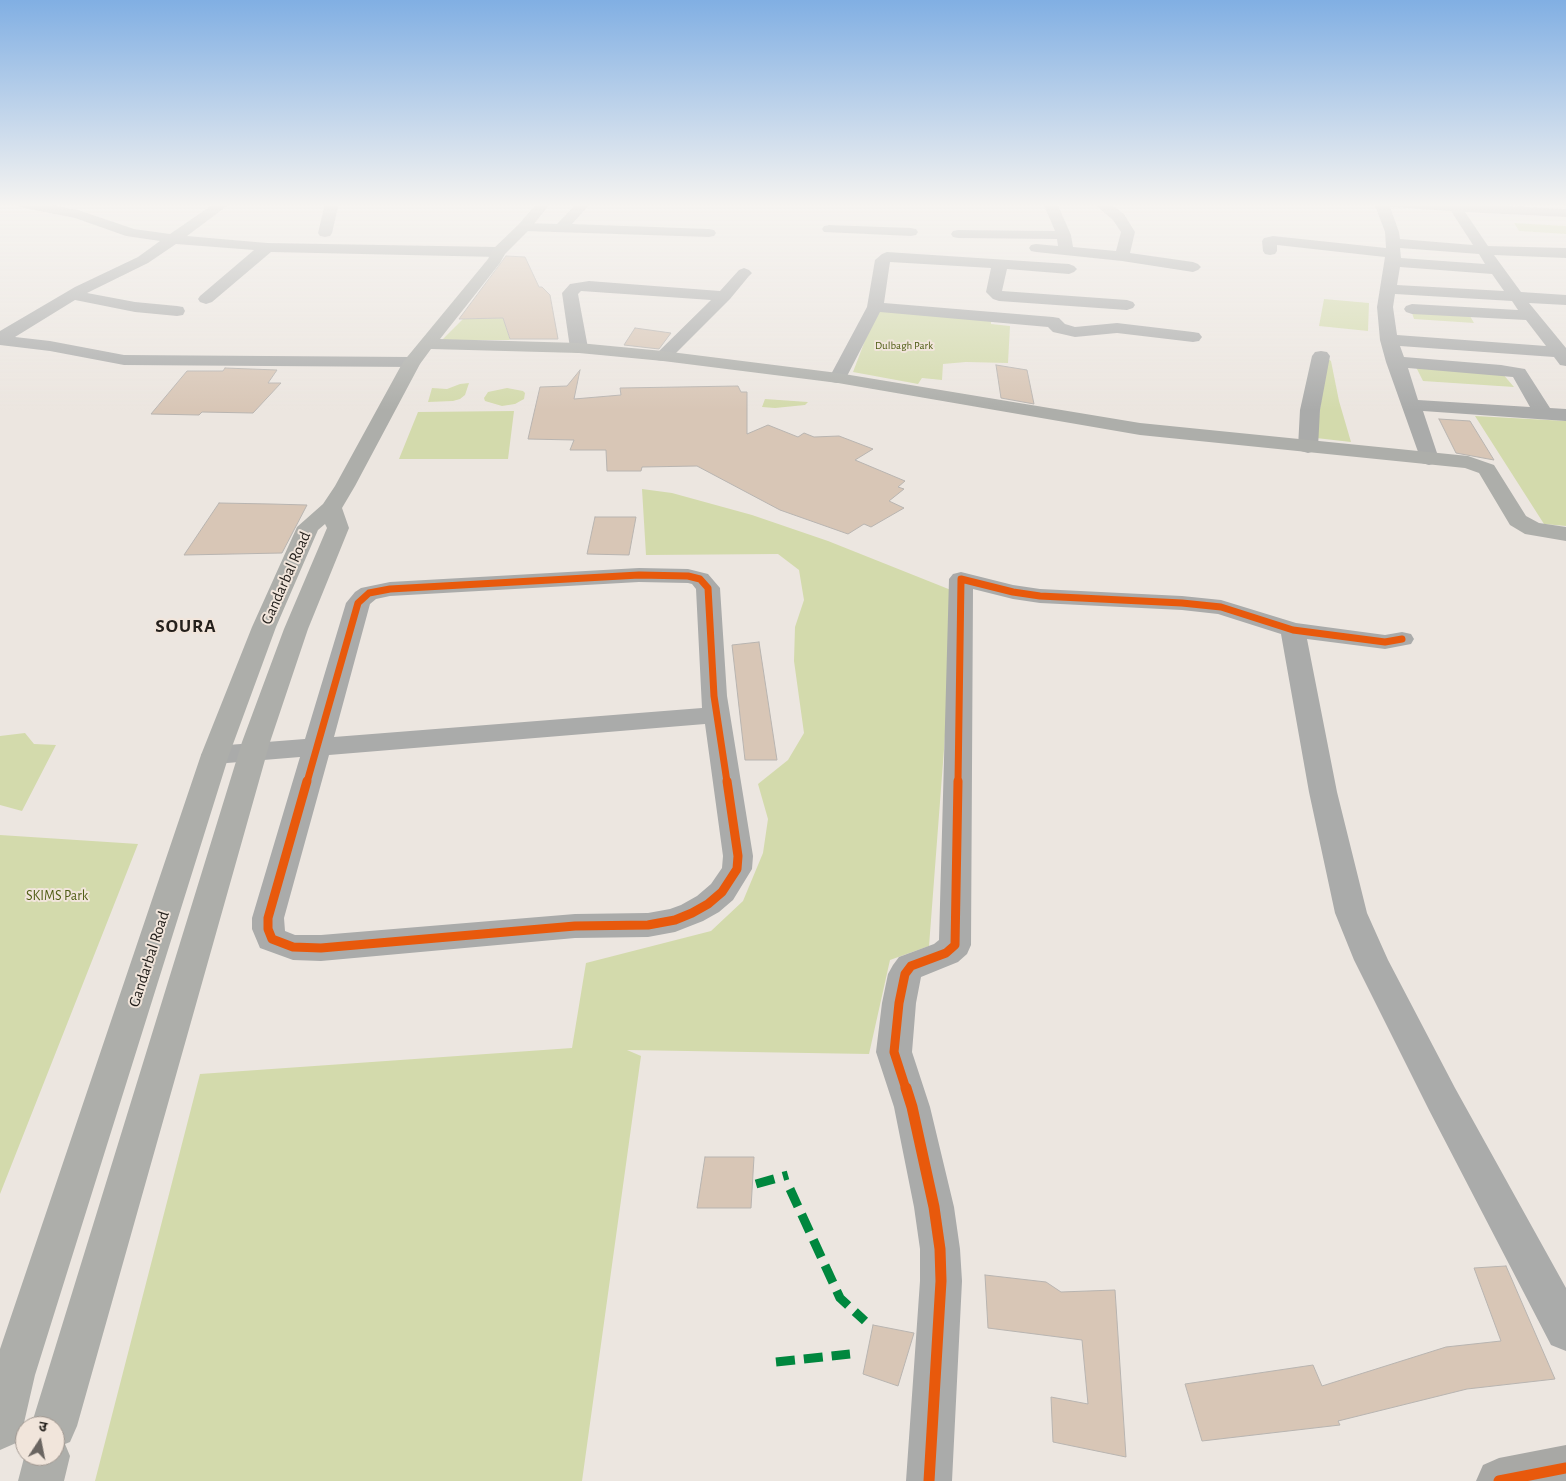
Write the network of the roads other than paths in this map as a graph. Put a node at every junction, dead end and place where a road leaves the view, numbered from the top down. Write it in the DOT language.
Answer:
graph roads {
  1 [pos="118,272"];
  2 [pos="238,272"];
  3 [pos="485,272"];
  4 [pos="881,272"];
  5 [pos="998,272"];
  6 [pos="1390,272"];
  7 [pos="1500,272"];
  8 [pos="744,273"];
  9 [pos="1389,289"];
  10 [pos="72,295"];
  11 [pos="724,296"];
  12 [pos="1518,297"];
  13 [pos="206,299"];
  14 [pos="1566,300"];
  15 [pos="1127,305"];
  16 [pos="875,307"];
  17 [pos="1385,307"];
  18 [pos="177,311"];
  19 [pos="1474,314"];
  20 [pos="1531,316"];
  21 [pos="1193,337"];
  22 [pos="0,339"];
  23 [pos="1389,340"];
  24 [pos="426,344"];
  25 [pos="1493,346"];
  26 [pos="579,348"];
  27 [pos="1564,355"];
  28 [pos="663,356"];
  29 [pos="1321,356"];
  30 [pos="412,362"];
  31 [pos="1395,362"];
  32 [pos="838,378"];
  33 [pos="1412,405"];
  34 [pos="1544,414"];
  35 [pos="1566,415"];
  36 [pos="1308,447"];
  37 [pos="1429,458"];
  38 [pos="331,508"];
  39 [pos="1566,534"];
  40 [pos="1293,630"];
  41 [pos="1402,639"];
  42 [pos="717,715"];
  43 [pos="318,746"];
  44 [pos="253,752"];
  45 [pos="215,756"];
  46 [pos="1566,1330"];
  47 [pos="57,1416"];
  48 [pos="0,1427"];
  49 [pos="45,1466"];
  50 [pos="1566,1468"];
  51 [pos="41,1481"];
  52 [pos="929,1481"];
  53 [pos="1499,1481"];
  1 -- 10 [label="street"];
  2 -- 13 [label="street"];
  3 -- 24 [label="main road, Gandarbal Road"];
  4 -- 16 [label="street"];
  5 -- 15 [label="street"];
  6 -- 9 [label="street"];
  7 -- 12 [label="street"];
  8 -- 11 [label="street"];
  9 -- 12 [label="street"];
  9 -- 17 [label="street"];
  10 -- 18 [label="street"];
  10 -- 22 [label="street"];
  11 -- 26 [label="street"];
  11 -- 28 [label="street"];
  12 -- 14 [label="street"];
  12 -- 20 [label="street"];
  16 -- 21 [label="street"];
  16 -- 32 [label="street"];
  17 -- 19 [label="street"];
  17 -- 23 [label="street"];
  19 -- 20 [label="street"];
  19 -- 25 [label="street"];
  20 -- 27 [label="street"];
  22 -- 30 [label="street"];
  23 -- 25 [label="street"];
  23 -- 31 [label="street"];
  24 -- 26 [label="main road"];
  24 -- 30 [label="main road, Gandarbal Road"];
  25 -- 27 [label="street"];
  26 -- 28 [label="main road"];
  28 -- 32 [label="main road"];
  29 -- 36 [label="street"];
  30 -- 38 [label="main road, Gandarbal Road"];
  31 -- 33 [label="street"];
  31 -- 34 [label="street"];
  32 -- 36 [label="main road"];
  33 -- 34 [label="street"];
  33 -- 37 [label="street"];
  34 -- 35 [label="street"];
  36 -- 37 [label="main road"];
  37 -- 39 [label="main road"];
  38 -- 44 [label="main road, Gandarbal Road"];
  38 -- 45 [label="main road, Gandarbal Road"];
  40 -- 41 [label="street"];
  40 -- 46 [label="street"];
  40 -- 52 [label="street"];
  42 -- 43 [label="street"];
  42 -- 43 [label="street"];
  42 -- 43 [label="street"];
  43 -- 44 [label="street"];
  44 -- 45 [label="street"];
  44 -- 47 [label="main road, Gandarbal Road"];
  45 -- 48 [label="main road, Gandarbal Road"];
  49 -- 51 [label="main road"];
  50 -- 53 [label="highway"];
}
